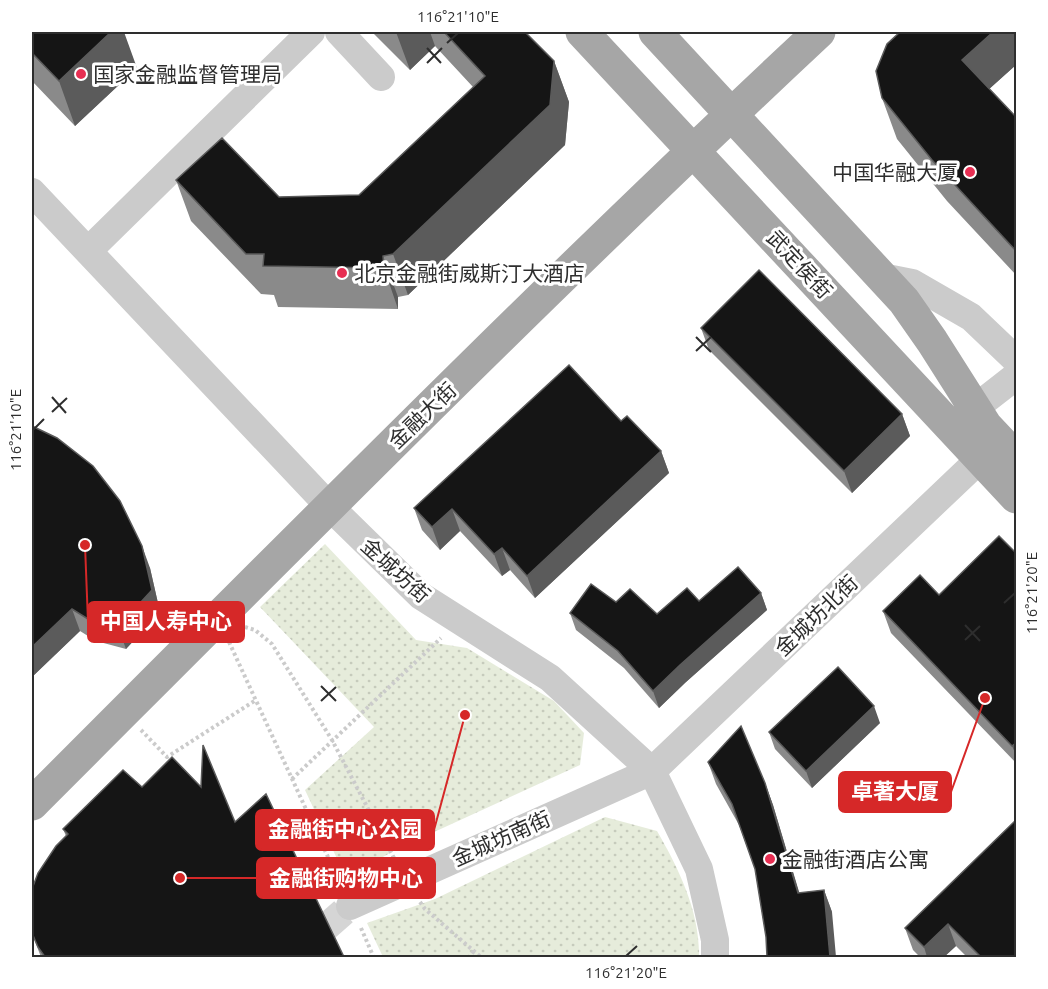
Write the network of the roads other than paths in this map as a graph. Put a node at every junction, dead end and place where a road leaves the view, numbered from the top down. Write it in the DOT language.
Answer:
graph roads {
  1 [pos="311,32"];
  2 [pos="339,32"];
  3 [pos="582,32"];
  4 [pos="655,32"];
  5 [pos="819,32"];
  6 [pos="381,77"];
  7 [pos="731,114"];
  8 [pos="693,149"];
  9 [pos="32,192"];
  10 [pos="88,251"];
  11 [pos="882,277"];
  12 [pos="1017,360"];
  13 [pos="1017,376"];
  14 [pos="975,408"];
  15 [pos="1017,458"];
  16 [pos="980,459"];
  17 [pos="1017,497"];
  18 [pos="329,506"];
  19 [pos="652,771"];
  20 [pos="32,804"];
  21 [pos="350,906"];
  22 [pos="715,957"];
  1 -- 10 [label="street"];
  2 -- 6 [label="street"];
  3 -- 8 [label="main road, 武定侯街"];
  4 -- 7 [label="main road"];
  5 -- 7 [label="main road, 金融大街"];
  7 -- 8 [label="main road, 金融大街"];
  7 -- 11 [label="main road"];
  8 -- 16 [label="main road, 武定侯街"];
  8 -- 18 [label="main road, 金融大街"];
  9 -- 10 [label="street, 金城坊街"];
  10 -- 18 [label="street, 金城坊街"];
  11 -- 12 [label="street"];
  11 -- 14 [label="main road"];
  13 -- 14 [label="street"];
  14 -- 15 [label="main road"];
  16 -- 17 [label="main road, 武定侯街"];
  16 -- 19 [label="street, 金城坊北街"];
  18 -- 19 [label="street, 金城坊街"];
  18 -- 20 [label="main road, 金融大街"];
  19 -- 21 [label="street, 金城坊南街"];
  19 -- 22 [label="street, 金城坊街"];
}
